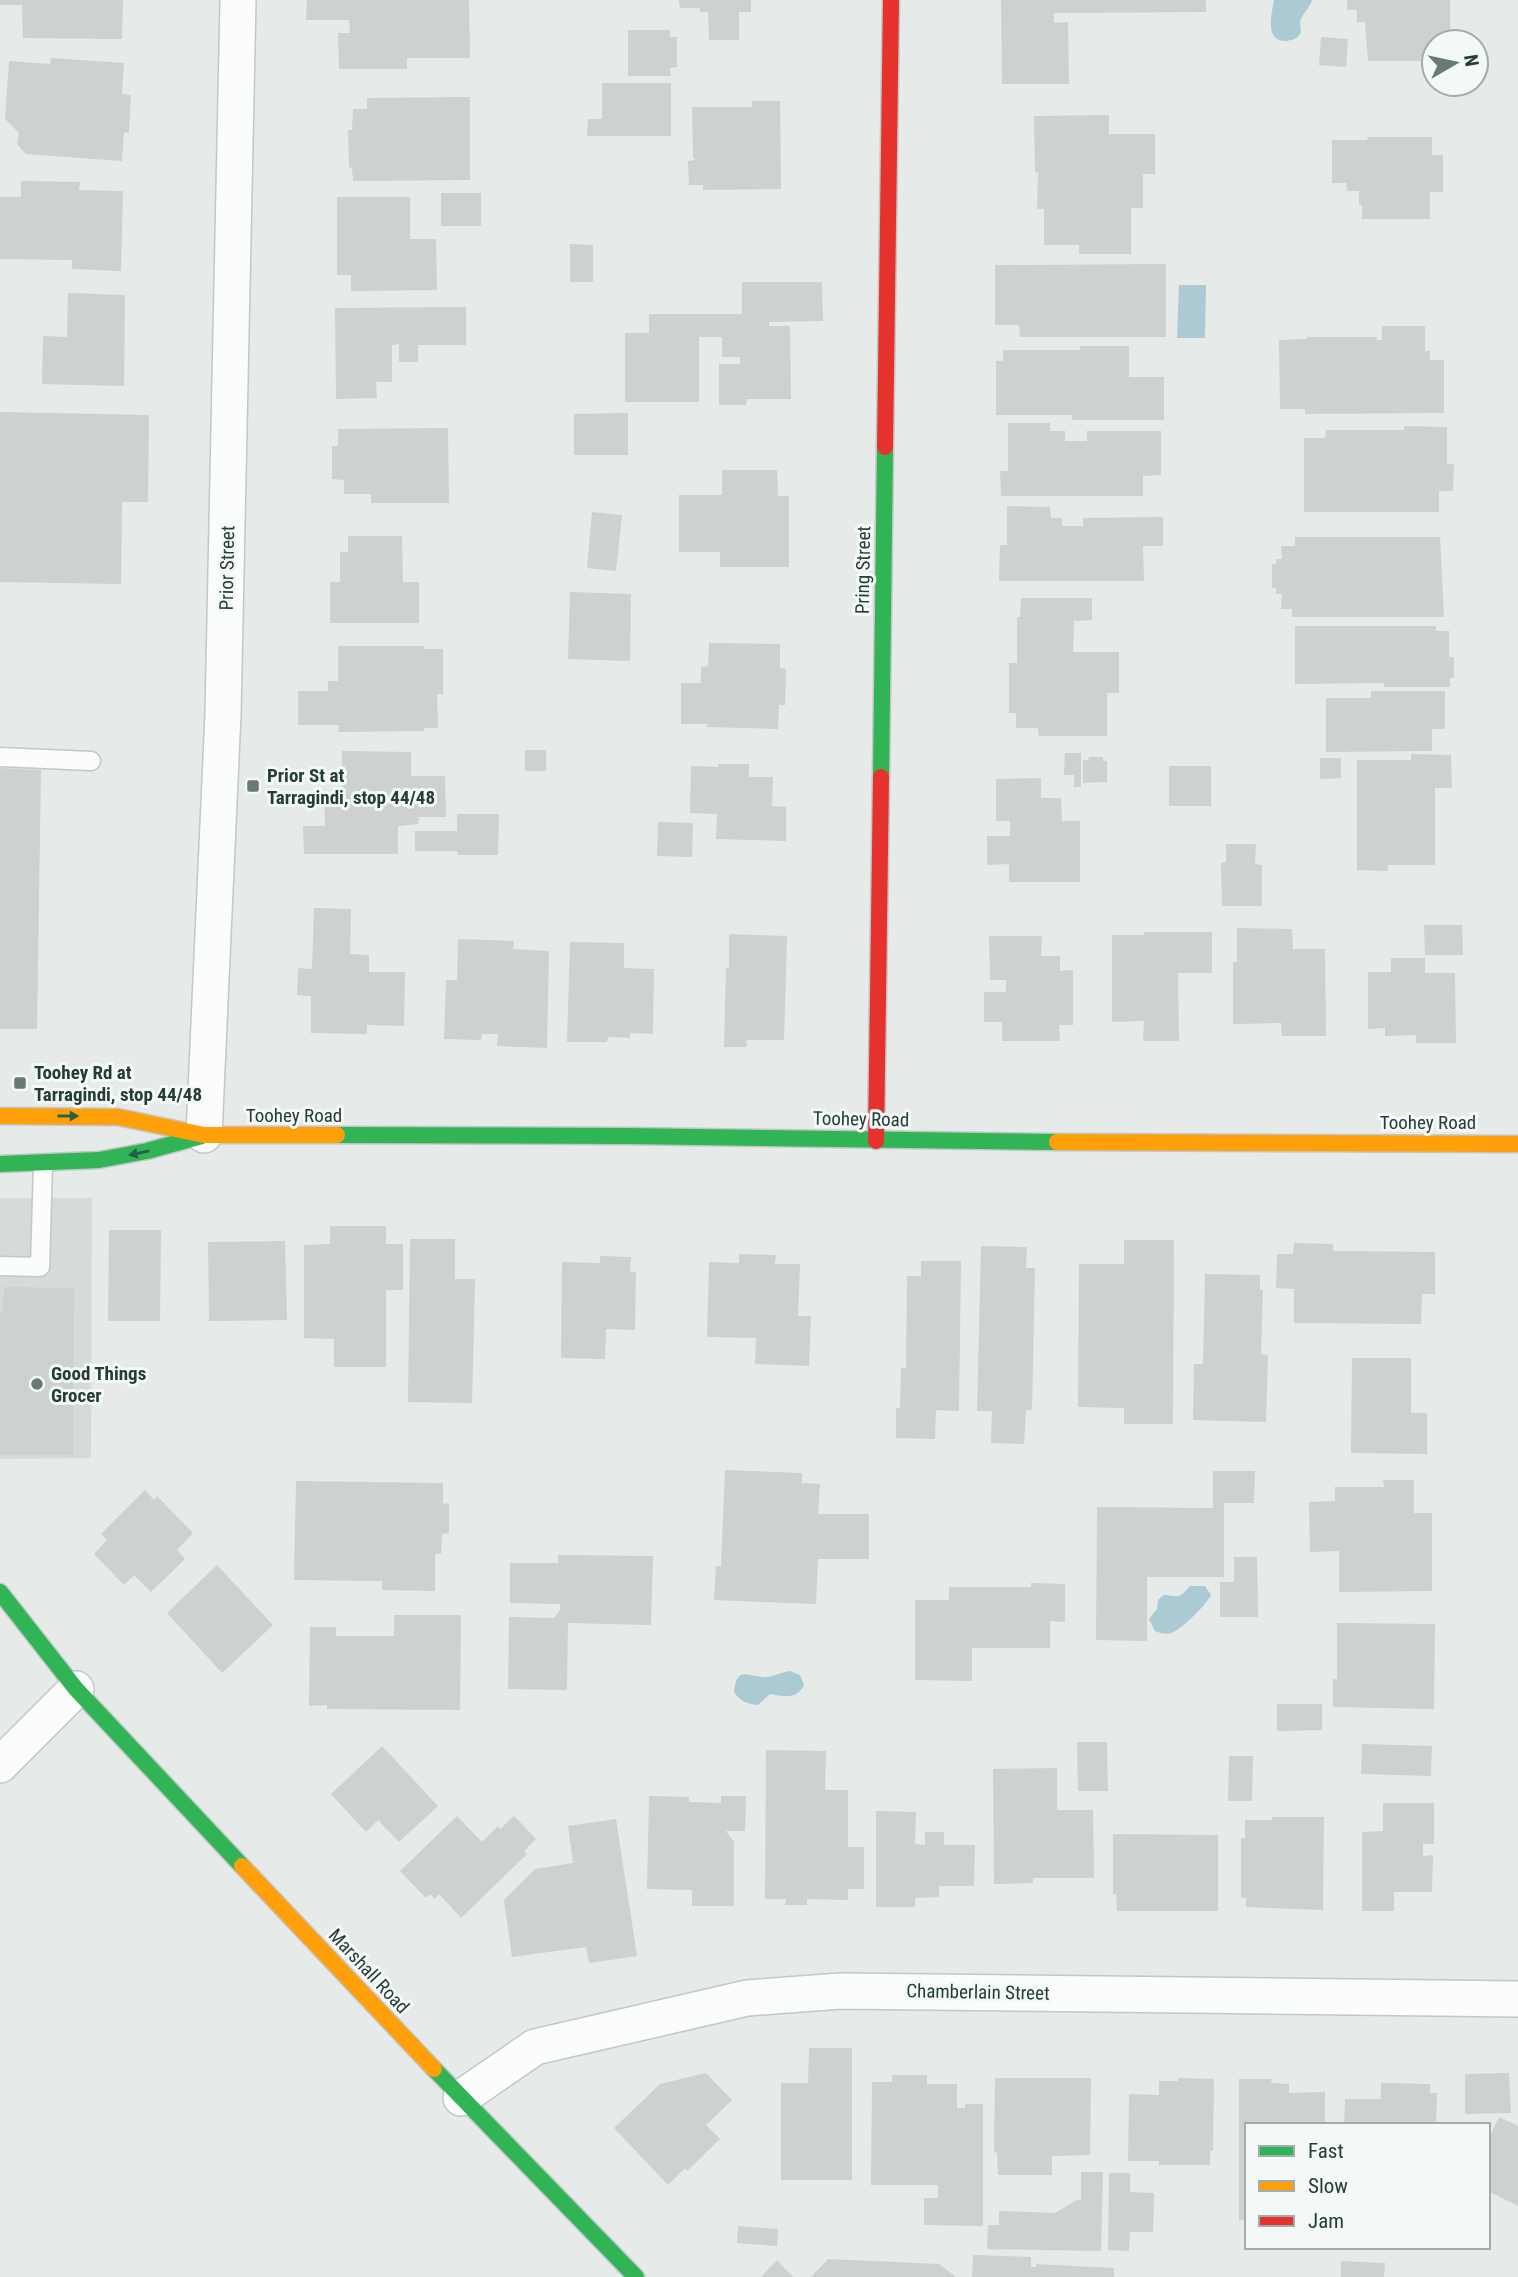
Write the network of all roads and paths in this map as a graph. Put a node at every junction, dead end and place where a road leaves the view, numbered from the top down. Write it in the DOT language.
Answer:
graph roads {
  1 [pos="237,0"];
  2 [pos="891,0"];
  3 [pos="0,757"];
  4 [pos="91,761"];
  5 [pos="0,1116"];
  6 [pos="204,1135"];
  7 [pos="876,1141"];
  8 [pos="1518,1144"];
  9 [pos="0,1164"];
  10 [pos="43,1164"];
  11 [pos="0,1266"];
  12 [pos="0,1592"];
  13 [pos="18,1641"];
  14 [pos="76,1689"];
  15 [pos="0,1765"];
  16 [pos="1518,1999"];
  17 [pos="461,2098"];
  18 [pos="636,2277"];
  1 -- 6 [label="street, Prior Street"];
  2 -- 7 [label="main road, Pring Street"];
  3 -- 4 [label="lane"];
  5 -- 6 [label="main road, Toohey Road, one-way"];
  6 -- 7 [label="main road, Toohey Road"];
  6 -- 10 [label="main road, Toohey Road, one-way"];
  7 -- 8 [label="main road, Toohey Road"];
  9 -- 10 [label="main road, Toohey Road"];
  10 -- 11 [label="lane"];
  12 -- 14 [label="main road, Marshall Road"];
  13 -- 14 [label="main road, Marshall Road"];
  14 -- 15 [label="street"];
  14 -- 17 [label="main road, Marshall Road"];
  16 -- 17 [label="street, Chamberlain Street"];
  17 -- 18 [label="main road, Marshall Road"];
}
